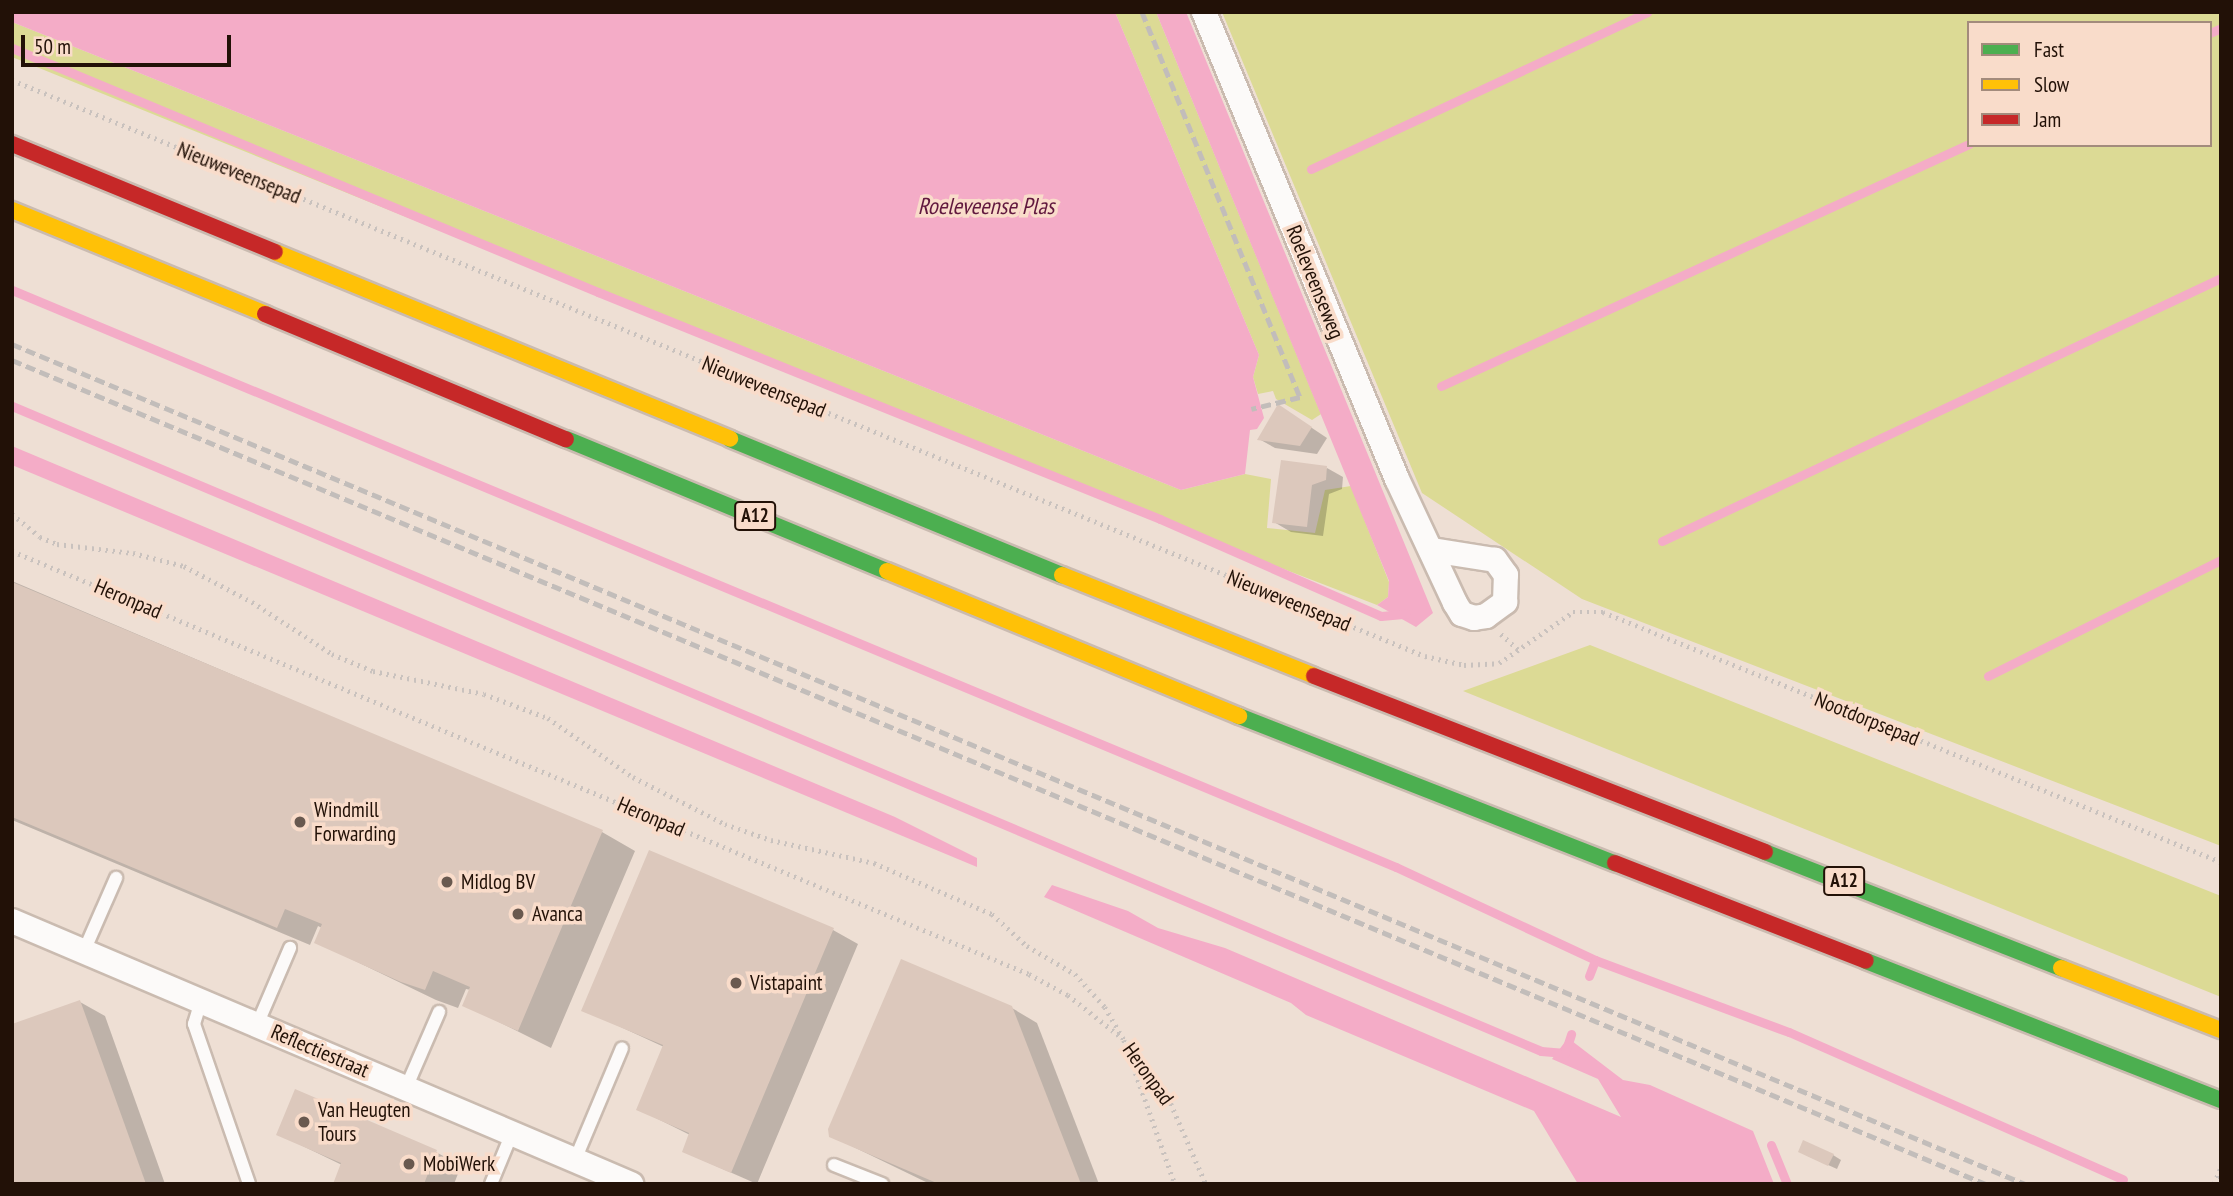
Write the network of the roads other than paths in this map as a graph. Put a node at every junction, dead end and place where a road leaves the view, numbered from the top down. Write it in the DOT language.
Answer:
graph roads {
  1 [pos="1204,12"];
  2 [pos="12,144"];
  3 [pos="12,210"];
  4 [pos="1431,550"];
  5 [pos="116,878"];
  6 [pos="12,921"];
  7 [pos="290,948"];
  8 [pos="84,951"];
  9 [pos="201,1001"];
  10 [pos="439,1012"];
  11 [pos="257,1025"];
  12 [pos="2221,1030"];
  13 [pos="622,1048"];
  14 [pos="406,1088"];
  15 [pos="2221,1100"];
  16 [pos="512,1133"];
  17 [pos="575,1160"];
  18 [pos="834,1165"];
  19 [pos="627,1183"];
  20 [pos="249,1184"];
  21 [pos="491,1184"];
  22 [pos="882,1184"];
  1 -- 4 [label="street, Roeleveenseweg"];
  2 -- 12 [label="highway, A12"];
  3 -- 15 [label="highway, A12"];
  5 -- 8 [label="lane"];
  6 -- 8 [label="street, Reflectiestraat"];
  7 -- 11 [label="lane"];
  8 -- 9 [label="street, Reflectiestraat"];
  9 -- 11 [label="street, Reflectiestraat"];
  9 -- 20 [label="lane"];
  10 -- 14 [label="lane"];
  11 -- 14 [label="street, Reflectiestraat"];
  13 -- 17 [label="lane"];
  14 -- 16 [label="street, Reflectiestraat"];
  16 -- 17 [label="street, Reflectiestraat"];
  16 -- 21 [label="lane"];
  17 -- 19 [label="street, Reflectiestraat"];
  18 -- 22 [label="lane"];
}
